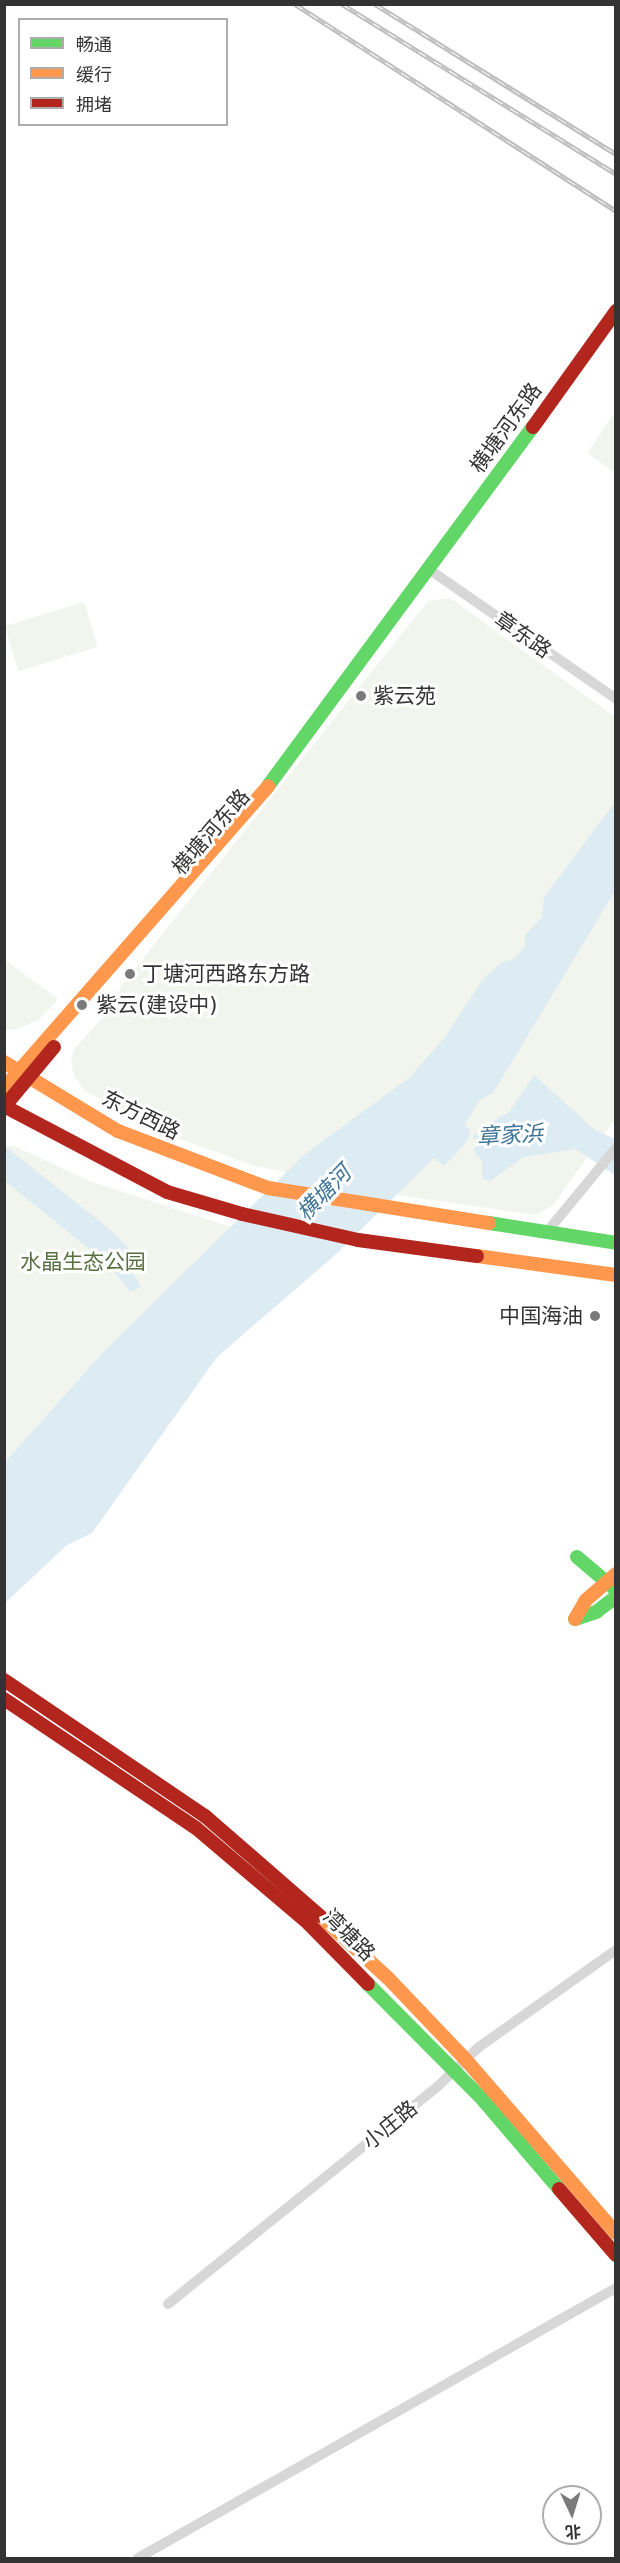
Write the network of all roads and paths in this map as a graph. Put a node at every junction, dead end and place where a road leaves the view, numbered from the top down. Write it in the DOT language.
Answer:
graph roads {
  1 [pos="615,311"];
  2 [pos="430,570"];
  3 [pos="615,699"];
  4 [pos="4,1062"];
  5 [pos="24,1074"];
  6 [pos="4,1088"];
  7 [pos="5,1106"];
  8 [pos="615,1148"];
  9 [pos="546,1233"];
  10 [pos="615,1243"];
  11 [pos="615,1275"];
  12 [pos="577,1557"];
  13 [pos="612,1582"];
  14 [pos="615,1597"];
  15 [pos="4,1680"];
  16 [pos="4,1698"];
  17 [pos="615,1950"];
  18 [pos="466,2060"];
  19 [pos="454,2071"];
  20 [pos="615,2233"];
  21 [pos="615,2255"];
  22 [pos="615,2288"];
  23 [pos="168,2304"];
  24 [pos="138,2559"];
  1 -- 2 [label="main road, 横塘河东路"];
  2 -- 3 [label="street, 章东路"];
  2 -- 5 [label="main road, 横塘河东路"];
  4 -- 5 [label="main road, 东方西路"];
  5 -- 6 [label="main road, 横塘河东路"];
  5 -- 7 [label="main road, 横塘河东路"];
  5 -- 9 [label="main road, 东方西路"];
  7 -- 11 [label="main road"];
  8 -- 9 [label="street"];
  9 -- 10 [label="main road"];
  12 -- 13 [label="main road"];
  13 -- 14 [label="main road"];
  15 -- 18 [label="main road"];
  16 -- 19 [label="main road, 湾塘路"];
  17 -- 18 [label="street, 小庄路"];
  18 -- 19 [label="street, 小庄路"];
  18 -- 20 [label="main road"];
  19 -- 21 [label="main road, 湾塘路"];
  19 -- 23 [label="street, 小庄路"];
  22 -- 24 [label="street"];
}
